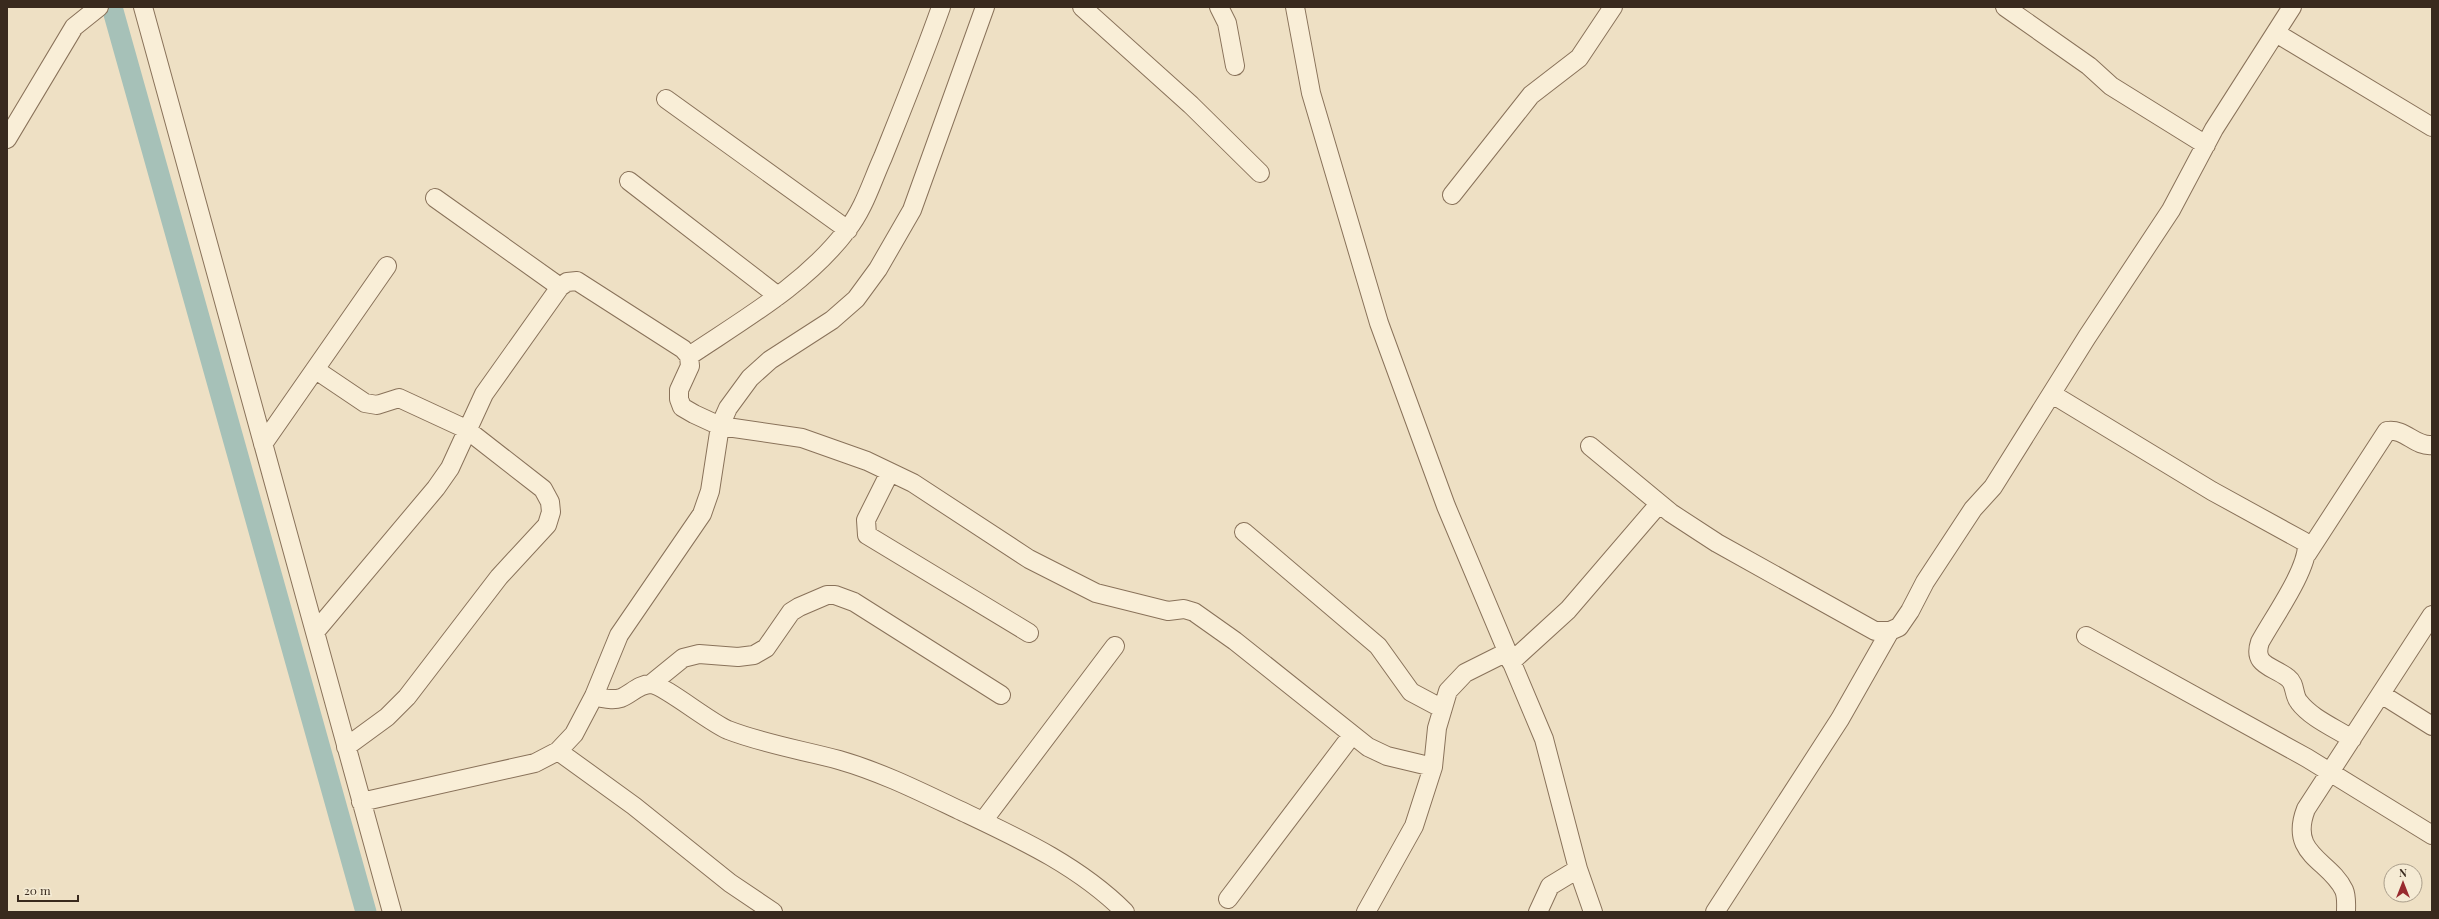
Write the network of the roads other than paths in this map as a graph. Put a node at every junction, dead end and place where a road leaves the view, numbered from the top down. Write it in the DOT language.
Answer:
graph roads {
  1 [pos="99,7"];
  2 [pos="143,7"];
  3 [pos="941,7"];
  4 [pos="985,7"];
  5 [pos="1082,7"];
  6 [pos="1219,7"];
  7 [pos="1295,7"];
  8 [pos="1613,7"];
  9 [pos="2005,7"];
  10 [pos="2292,7"];
  11 [pos="2276,34"];
  12 [pos="1235,66"];
  13 [pos="666,99"];
  14 [pos="2432,127"];
  15 [pos="7,139"];
  16 [pos="2206,144"];
  17 [pos="1260,173"];
  18 [pos="629,181"];
  19 [pos="1452,195"];
  20 [pos="435,198"];
  21 [pos="848,230"];
  22 [pos="388,266"];
  23 [pos="560,287"];
  24 [pos="778,296"];
  25 [pos="689,356"];
  26 [pos="316,370"];
  27 [pos="2052,394"];
  28 [pos="715,423"];
  29 [pos="466,430"];
  30 [pos="263,444"];
  31 [pos="2432,445"];
  32 [pos="1590,446"];
  33 [pos="890,472"];
  34 [pos="1659,504"];
  35 [pos="1244,532"];
  36 [pos="2307,554"];
  37 [pos="2432,615"];
  38 [pos="1890,631"];
  39 [pos="315,632"];
  40 [pos="1029,633"];
  41 [pos="2086,636"];
  42 [pos="1115,646"];
  43 [pos="1509,657"];
  44 [pos="651,684"];
  45 [pos="2381,694"];
  46 [pos="1001,695"];
  47 [pos="594,696"];
  48 [pos="1441,708"];
  49 [pos="2432,726"];
  50 [pos="1352,734"];
  51 [pos="2352,738"];
  52 [pos="346,747"];
  53 [pos="558,751"];
  54 [pos="1433,767"];
  55 [pos="2330,773"];
  56 [pos="361,802"];
  57 [pos="983,822"];
  58 [pos="2432,835"];
  59 [pos="1578,869"];
  60 [pos="1228,899"];
  61 [pos="392,912"];
  62 [pos="773,912"];
  63 [pos="1125,912"];
  64 [pos="1366,912"];
  65 [pos="1538,912"];
  66 [pos="1593,912"];
  67 [pos="1715,912"];
  68 [pos="2346,912"];
  1 -- 15 [label="street"];
  2 -- 30 [label="street"];
  3 -- 21 [label="street"];
  4 -- 28 [label="street"];
  5 -- 17 [label="street"];
  6 -- 12 [label="street"];
  7 -- 43 [label="street"];
  8 -- 19 [label="street"];
  9 -- 16 [label="street"];
  10 -- 11 [label="street"];
  11 -- 14 [label="street"];
  11 -- 16 [label="street"];
  13 -- 21 [label="street"];
  16 -- 27 [label="street"];
  18 -- 24 [label="street"];
  20 -- 23 [label="street"];
  21 -- 24 [label="street"];
  22 -- 26 [label="street"];
  23 -- 25 [label="street"];
  23 -- 29 [label="street"];
  24 -- 25 [label="street"];
  25 -- 28 [label="street"];
  26 -- 29 [label="street"];
  26 -- 30 [label="street"];
  27 -- 36 [label="street"];
  27 -- 38 [label="street"];
  28 -- 33 [label="street"];
  28 -- 47 [label="street"];
  29 -- 39 [label="street"];
  29 -- 52 [label="street"];
  30 -- 39 [label="street"];
  31 -- 36 [label="street"];
  32 -- 34 [label="street"];
  33 -- 40 [label="street"];
  33 -- 50 [label="street"];
  34 -- 38 [label="street"];
  34 -- 43 [label="street"];
  35 -- 48 [label="street"];
  36 -- 51 [label="street"];
  37 -- 45 [label="street"];
  38 -- 67 [label="street"];
  39 -- 52 [label="street"];
  41 -- 55 [label="street"];
  42 -- 57 [label="street"];
  43 -- 48 [label="street"];
  43 -- 59 [label="street"];
  44 -- 46 [label="street"];
  44 -- 47 [label="street"];
  44 -- 57 [label="street"];
  45 -- 49 [label="street"];
  45 -- 51 [label="street"];
  47 -- 53 [label="street"];
  48 -- 54 [label="street"];
  50 -- 54 [label="street"];
  50 -- 60 [label="street"];
  51 -- 55 [label="street"];
  52 -- 56 [label="street"];
  53 -- 56 [label="street"];
  53 -- 62 [label="street"];
  54 -- 64 [label="street"];
  55 -- 58 [label="street"];
  55 -- 68 [label="street"];
  56 -- 61 [label="street"];
  57 -- 63 [label="street"];
  59 -- 65 [label="street"];
  59 -- 66 [label="street"];
}
